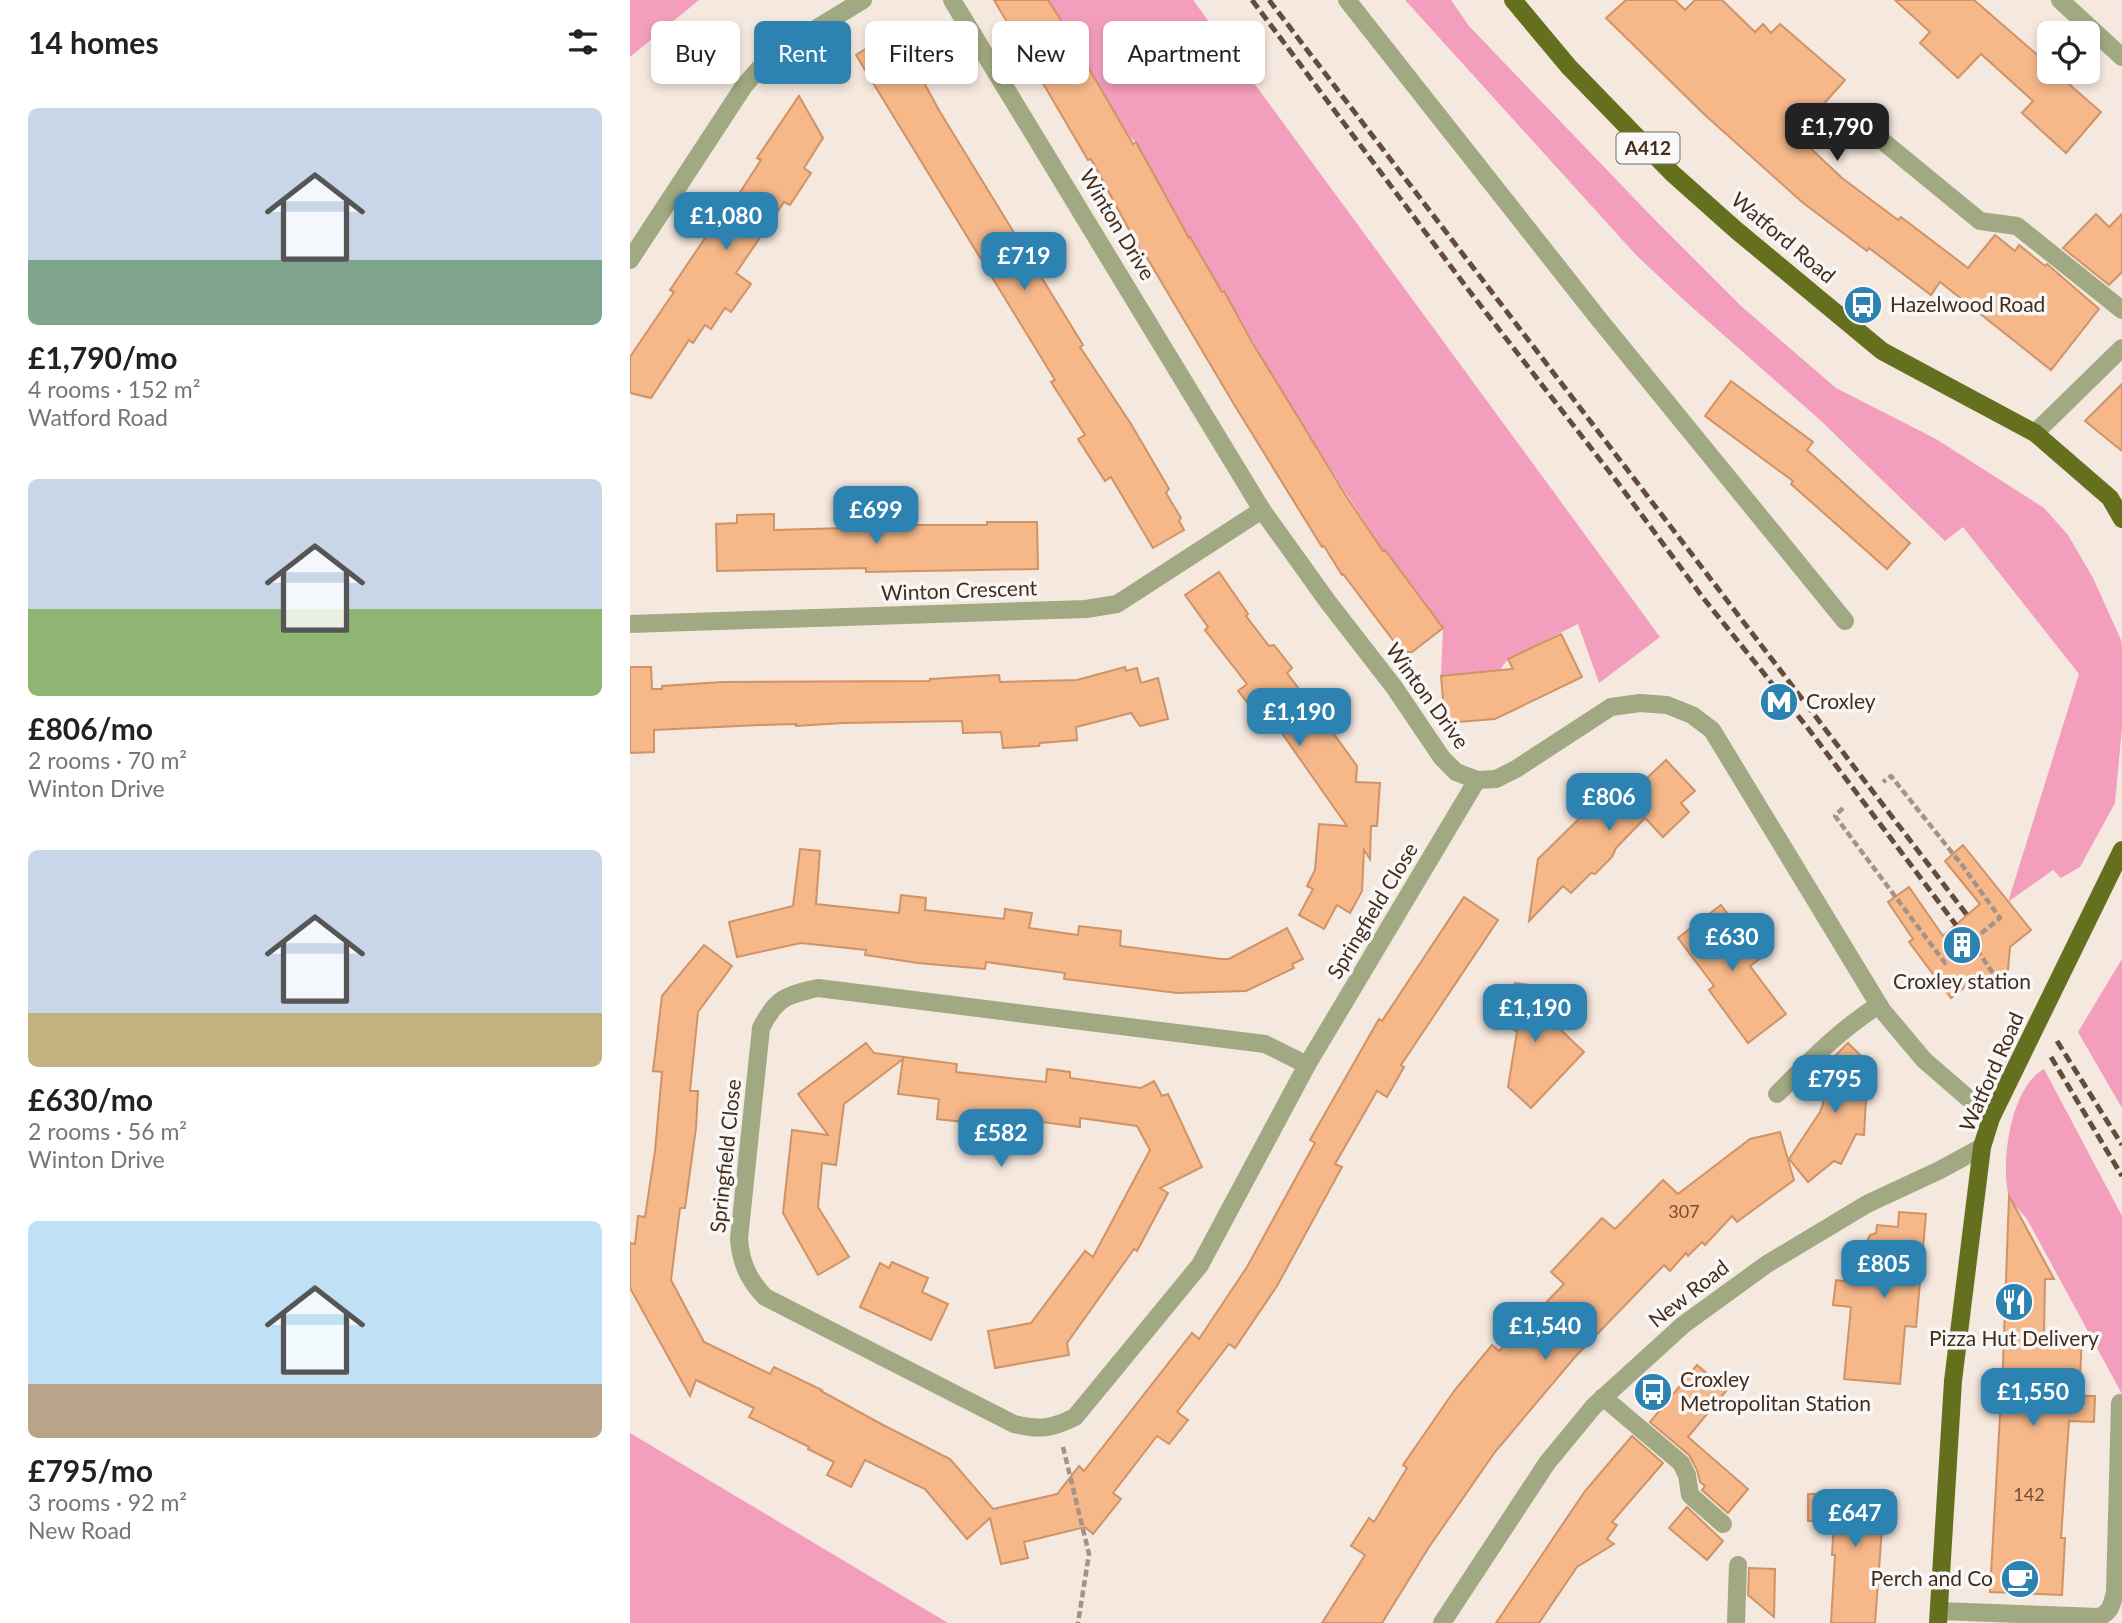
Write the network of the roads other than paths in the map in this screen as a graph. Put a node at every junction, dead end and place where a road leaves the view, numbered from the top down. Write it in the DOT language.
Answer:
graph roads {
  1 [pos="863,0"];
  2 [pos="952,0"];
  3 [pos="1347,0"];
  4 [pos="1513,0"];
  5 [pos="2060,0"];
  6 [pos="2122,57"];
  7 [pos="1874,134"];
  8 [pos="630,260"];
  9 [pos="2122,310"];
  10 [pos="2122,348"];
  11 [pos="2035,433"];
  12 [pos="1262,510"];
  13 [pos="2122,520"];
  14 [pos="1845,621"];
  15 [pos="630,624"];
  16 [pos="1477,780"];
  17 [pos="2122,850"];
  18 [pos="1879,1004"];
  19 [pos="1307,1065"];
  20 [pos="1777,1094"];
  21 [pos="1991,1118"];
  22 [pos="1982,1147"];
  23 [pos="1603,1397"];
  24 [pos="2120,1403"];
  25 [pos="1723,1524"];
  26 [pos="1738,1565"];
  27 [pos="1938,1617"];
  28 [pos="1442,1623"];
  29 [pos="1736,1623"];
  1 -- 8 [label="street"];
  2 -- 12 [label="street, Winton Drive"];
  3 -- 14 [label="street"];
  4 -- 11 [label="main road, Watford Road / A412"];
  5 -- 6 [label="street"];
  7 -- 9 [label="street"];
  10 -- 11 [label="street"];
  11 -- 13 [label="main road, Watford Road / A412"];
  12 -- 15 [label="street, Winton Crescent"];
  12 -- 16 [label="street, Winton Drive"];
  16 -- 18 [label="street"];
  16 -- 19 [label="street, Springfield Close"];
  17 -- 21 [label="main road, Watford Road"];
  18 -- 20 [label="street"];
  18 -- 21 [label="street"];
  19 -- 19 [label="street, Springfield Close"];
  21 -- 22 [label="main road, Watford Road"];
  22 -- 23 [label="street, New Road"];
  22 -- 27 [label="main road, Watford Road"];
  23 -- 25 [label="street"];
  23 -- 28 [label="street, New Road"];
  24 -- 27 [label="street"];
  26 -- 29 [label="street"];
}
